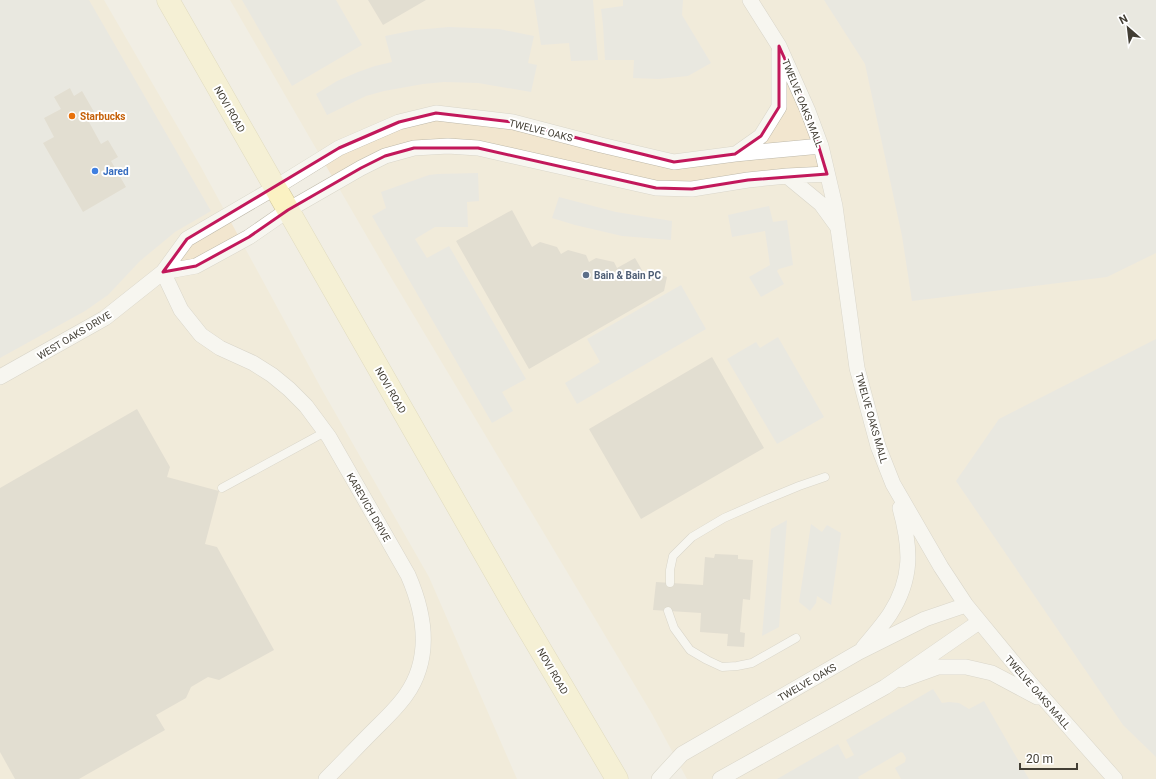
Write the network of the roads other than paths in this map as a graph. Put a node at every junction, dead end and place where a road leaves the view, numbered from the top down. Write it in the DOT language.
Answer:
graph roads {
  1 [pos="168,0"];
  2 [pos="750,0"];
  3 [pos="779,46"];
  4 [pos="821,146"];
  5 [pos="735,154"];
  6 [pos="828,174"];
  7 [pos="788,176"];
  8 [pos="276,187"];
  9 [pos="288,210"];
  10 [pos="839,230"];
  11 [pos="164,272"];
  12 [pos="0,377"];
  13 [pos="325,432"];
  14 [pos="825,478"];
  15 [pos="893,484"];
  16 [pos="222,488"];
  17 [pos="670,583"];
  18 [pos="966,604"];
  19 [pos="668,611"];
  20 [pos="979,622"];
  21 [pos="796,638"];
  22 [pos="859,652"];
  23 [pos="885,687"];
  24 [pos="1046,702"];
  25 [pos="326,779"];
  26 [pos="617,779"];
  27 [pos="659,779"];
  28 [pos="720,779"];
  29 [pos="1115,779"];
  1 -- 8 [label="main road, NOVI ROAD"];
  2 -- 3 [label="street, TWELVE OAKS MALL"];
  3 -- 4 [label="street, TWELVE OAKS MALL"];
  3 -- 5 [label="street"];
  4 -- 5 [label="street, TWELVE OAKS"];
  4 -- 6 [label="street, TWELVE OAKS MALL"];
  5 -- 8 [label="street, TWELVE OAKS"];
  6 -- 7 [label="street"];
  6 -- 10 [label="street, TWELVE OAKS MALL"];
  7 -- 9 [label="street"];
  7 -- 10 [label="street"];
  8 -- 9 [label="main road, NOVI ROAD"];
  8 -- 11 [label="street, WEST OAKS DRIVE"];
  9 -- 11 [label="street, WEST OAKS DRIVE"];
  9 -- 26 [label="main road, NOVI ROAD"];
  10 -- 15 [label="street, TWELVE OAKS MALL"];
  11 -- 12 [label="street, WEST OAKS DRIVE"];
  11 -- 13 [label="street, KAREVICH DRIVE"];
  13 -- 16 [label="lane"];
  13 -- 25 [label="street, KAREVICH DRIVE"];
  14 -- 17 [label="lane"];
  15 -- 18 [label="street, TWELVE OAKS MALL"];
  15 -- 22 [label="street"];
  18 -- 20 [label="street, TWELVE OAKS MALL"];
  18 -- 22 [label="street, TWELVE OAKS"];
  19 -- 21 [label="lane"];
  20 -- 23 [label="street"];
  20 -- 24 [label="street, TWELVE OAKS MALL"];
  22 -- 27 [label="street, TWELVE OAKS"];
  23 -- 24 [label="street"];
  23 -- 28 [label="street"];
  24 -- 29 [label="street, TWELVE OAKS MALL"];
}
